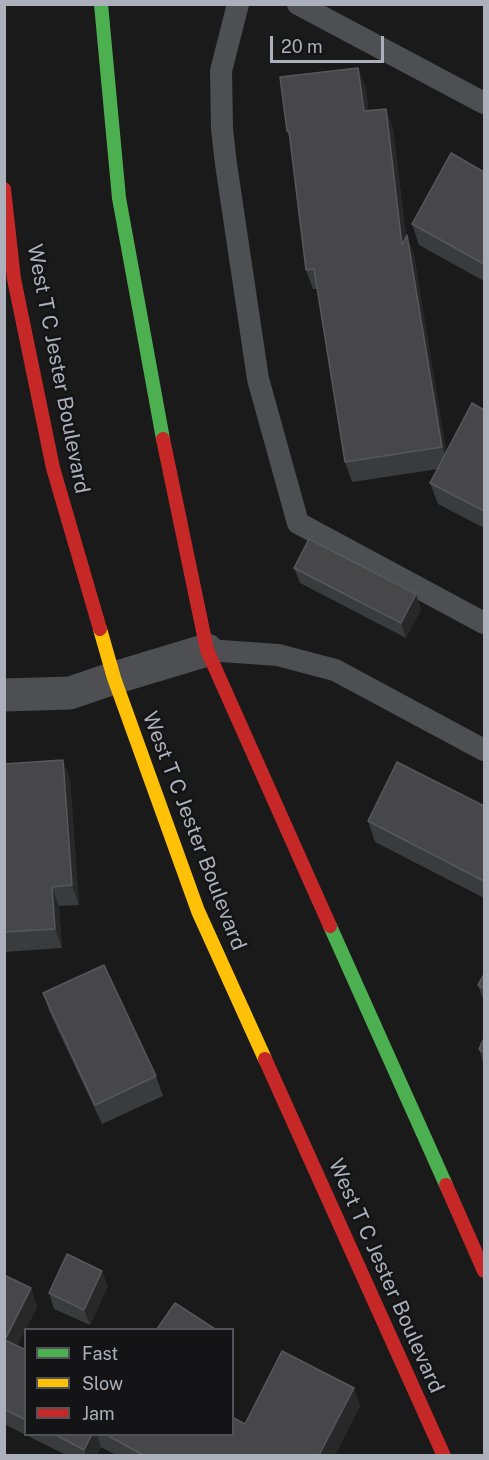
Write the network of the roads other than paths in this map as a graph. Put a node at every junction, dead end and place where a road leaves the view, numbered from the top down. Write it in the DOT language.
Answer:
graph roads {
  1 [pos="101,4"];
  2 [pos="238,4"];
  3 [pos="298,4"];
  4 [pos="484,103"];
  5 [pos="4,189"];
  6 [pos="484,623"];
  7 [pos="207,650"];
  8 [pos="114,678"];
  9 [pos="4,695"];
  10 [pos="484,750"];
  11 [pos="484,1270"];
  12 [pos="444,1455"];
  1 -- 7 [label="main road"];
  2 -- 6 [label="lane"];
  3 -- 4 [label="lane"];
  5 -- 8 [label="main road, West T C Jester Boulevard"];
  7 -- 8 [label="street"];
  7 -- 10 [label="lane"];
  7 -- 11 [label="main road"];
  8 -- 9 [label="street"];
  8 -- 12 [label="main road, West T C Jester Boulevard"];
}
